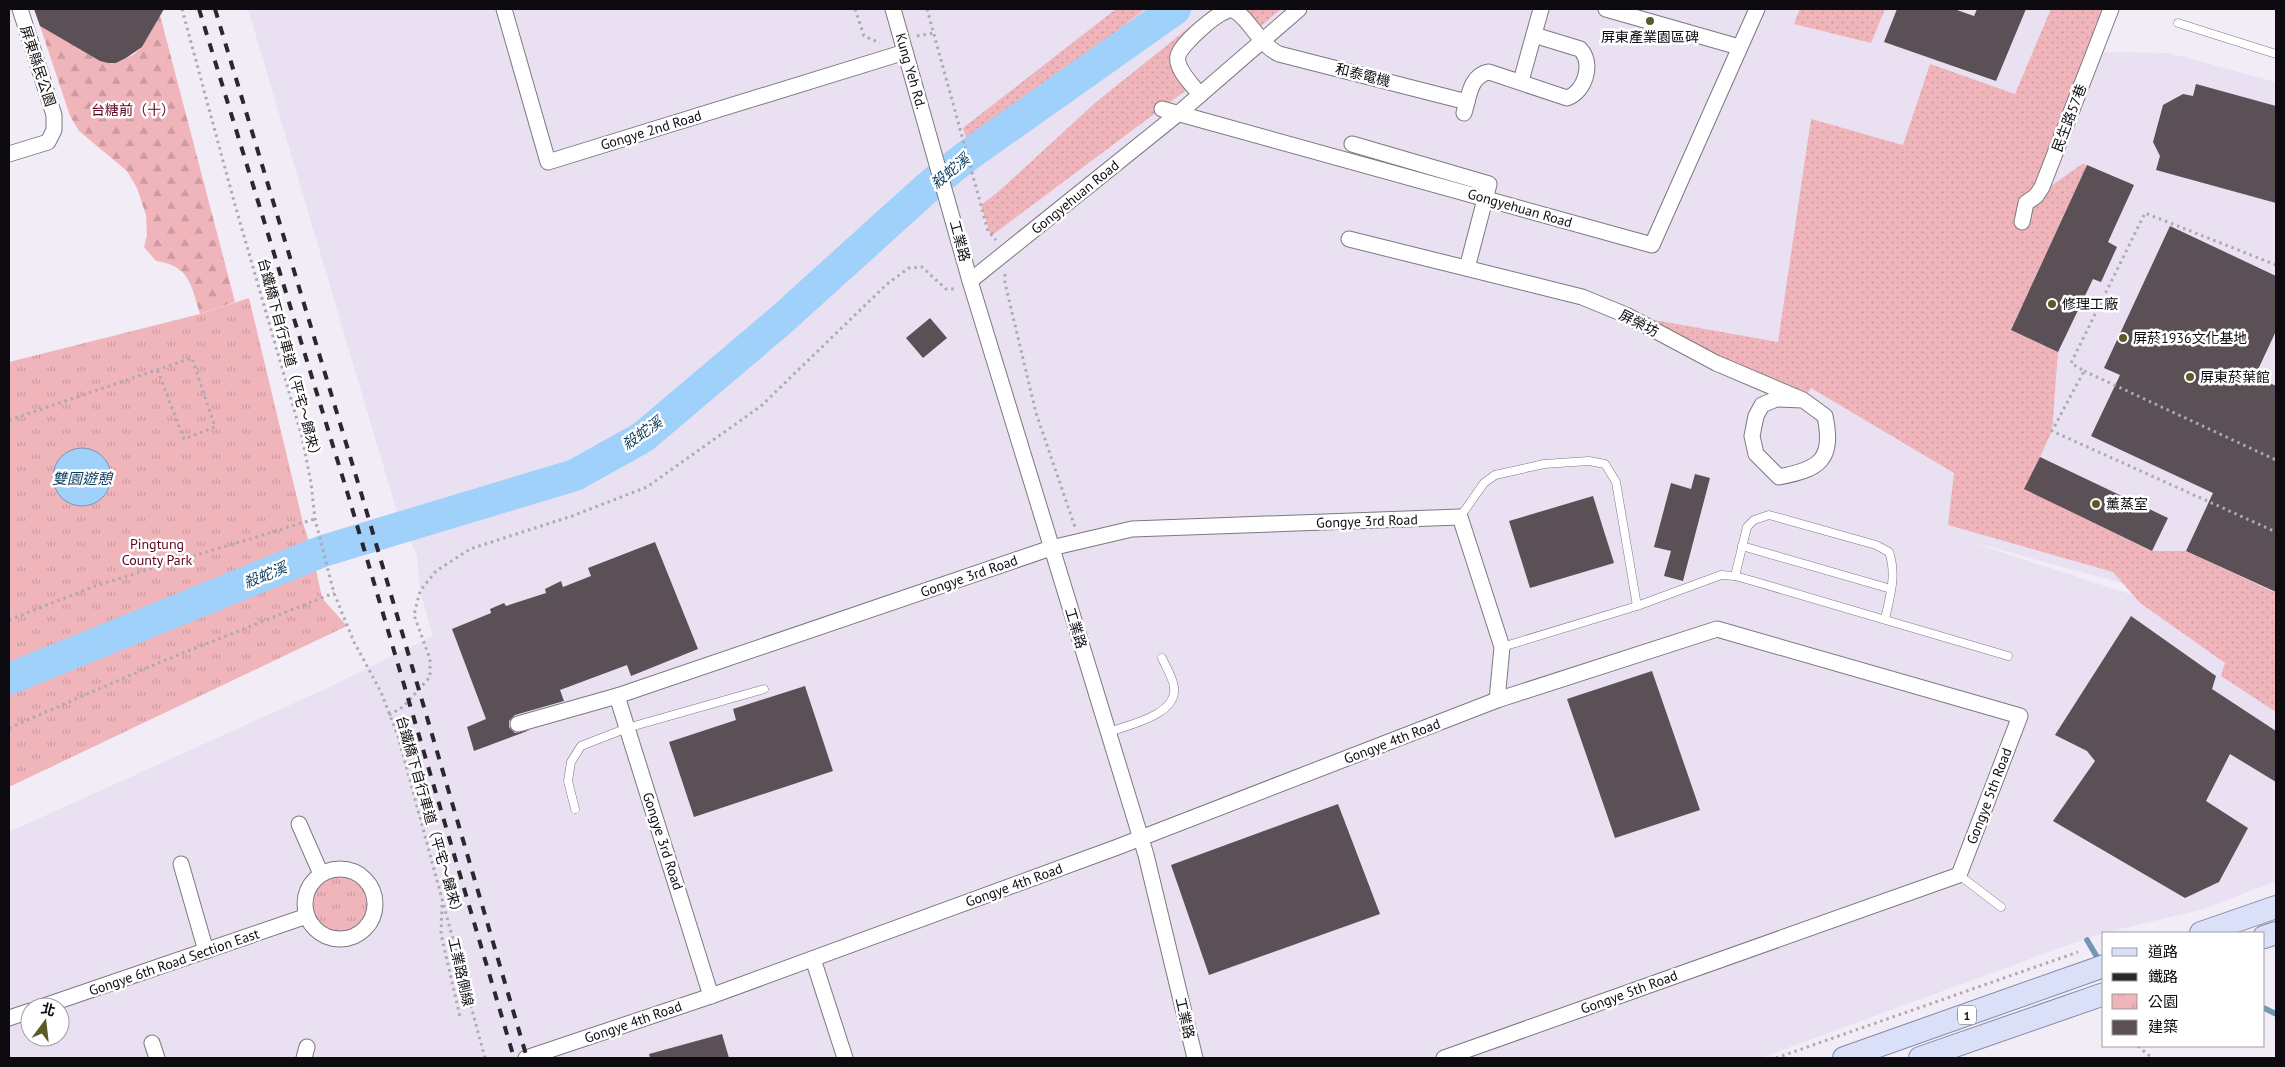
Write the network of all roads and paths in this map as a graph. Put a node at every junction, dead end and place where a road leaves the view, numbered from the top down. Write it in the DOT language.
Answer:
graph roads {
  1 [pos="20,9"];
  2 [pos="182,9"];
  3 [pos="504,9"];
  4 [pos="893,9"];
  5 [pos="927,9"];
  6 [pos="1299,9"];
  7 [pos="1541,9"];
  8 [pos="1606,9"];
  9 [pos="1757,9"];
  10 [pos="2111,9"];
  11 [pos="2178,23"];
  12 [pos="1534,35"];
  13 [pos="1262,41"];
  14 [pos="1739,47"];
  15 [pos="905,52"];
  16 [pos="2276,54"];
  17 [pos="1521,81"];
  18 [pos="1200,95"];
  19 [pos="1162,109"];
  20 [pos="1179,113"];
  21 [pos="1352,144"];
  22 [pos="9,154"];
  23 [pos="1484,198"];
  24 [pos="949,201"];
  25 [pos="2022,222"];
  26 [pos="1349,239"];
  27 [pos="1010,250"];
  28 [pos="2276,264"];
  29 [pos="1467,268"];
  30 [pos="970,281"];
  31 [pos="157,369"];
  32 [pos="2084,371"];
  33 [pos="1803,400"];
  34 [pos="9,420"];
  35 [pos="2276,460"];
  36 [pos="1460,517"];
  37 [pos="315,519"];
  38 [pos="2276,532"];
  39 [pos="1074,543"];
  40 [pos="1742,546"];
  41 [pos="1051,548"];
  42 [pos="1734,576"];
  43 [pos="1891,590"];
  44 [pos="334,593"];
  45 [pos="1637,606"];
  46 [pos="9,620"];
  47 [pos="1885,620"];
  48 [pos="1502,647"];
  49 [pos="2008,656"];
  50 [pos="1162,658"];
  51 [pos="764,689"];
  52 [pos="617,696"];
  53 [pos="1497,700"];
  54 [pos="389,715"];
  55 [pos="518,724"];
  56 [pos="9,728"];
  57 [pos="626,728"];
  58 [pos="1109,732"];
  59 [pos="575,809"];
  60 [pos="299,824"];
  61 [pos="1142,838"];
  62 [pos="181,864"];
  63 [pos="322,874"];
  64 [pos="1959,875"];
  65 [pos="442,902"];
  66 [pos="2001,907"];
  67 [pos="2276,907"];
  68 [pos="307,916"];
  69 [pos="2204,932"];
  70 [pos="206,951"];
  71 [pos="2078,952"];
  72 [pos="814,959"];
  73 [pos="2097,969"];
  74 [pos="2102,995"];
  75 [pos="711,996"];
  76 [pos="70,997"];
  77 [pos="460,1017"];
  78 [pos="152,1043"];
  79 [pos="2139,1047"];
  80 [pos="157,1058"];
  81 [pos="485,1058"];
  82 [pos="526,1058"];
  83 [pos="844,1058"];
  84 [pos="1195,1058"];
  85 [pos="1444,1058"];
  86 [pos="1776,1058"];
  87 [pos="1844,1058"];
  88 [pos="1920,1058"];
  89 [pos="2152,1058"];
  1 -- 22 [label="street, 屏東縣民公園"];
  2 -- 37 [label="path, 台鐵橋下自行車道（平宅～歸來）"];
  3 -- 15 [label="street, Gongye 2nd Road"];
  4 -- 15 [label="street, Kung Yeh Rd."];
  5 -- 27 [label="path"];
  6 -- 13 [label="street, Gongyehuan Road"];
  7 -- 12 [label="street"];
  8 -- 14 [label="street"];
  9 -- 14 [label="street, Gongyehuan Road"];
  10 -- 25 [label="street, 民生路57巷"];
  11 -- 16 [label="lane"];
  12 -- 17 [label="street"];
  12 -- 17 [label="street, 和泰電機"];
  13 -- 17 [label="street, 和泰電機"];
  13 -- 18 [label="street, Gongyehuan Road"];
  13 -- 18 [label="street, 和泰電機"];
  14 -- 23 [label="street, Gongyehuan Road"];
  15 -- 24 [label="street, Kung Yeh Rd."];
  18 -- 20 [label="street, Gongyehuan Road"];
  19 -- 20 [label="street, Gongyehuan Road"];
  20 -- 23 [label="street, Gongyehuan Road"];
  20 -- 27 [label="street, Gongyehuan Road"];
  21 -- 23 [label="street"];
  23 -- 29 [label="street"];
  24 -- 30 [label="street, 工業路"];
  26 -- 29 [label="street, 屏榮坊"];
  27 -- 30 [label="street, Gongyehuan Road"];
  27 -- 39 [label="path"];
  28 -- 32 [label="path"];
  29 -- 33 [label="street, 屏榮坊"];
  30 -- 41 [label="street, 工業路"];
  30 -- 54 [label="path"];
  31 -- 31 [label="path"];
  31 -- 34 [label="path"];
  32 -- 35 [label="path"];
  32 -- 38 [label="path"];
  33 -- 33 [label="street, 屏榮坊"];
  36 -- 39 [label="street, Gongye 3rd Road"];
  36 -- 45 [label="lane"];
  36 -- 48 [label="street"];
  37 -- 44 [label="path, 台鐵橋下自行車道（平宅～歸來）"];
  37 -- 46 [label="path"];
  39 -- 41 [label="street, Gongye 3rd Road"];
  40 -- 42 [label="lane"];
  40 -- 43 [label="lane"];
  40 -- 43 [label="lane"];
  41 -- 52 [label="street, Gongye 3rd Road"];
  41 -- 58 [label="street, 工業路"];
  42 -- 45 [label="lane"];
  42 -- 47 [label="lane"];
  43 -- 47 [label="lane"];
  44 -- 54 [label="path, 台鐵橋下自行車道（平宅～歸來）"];
  44 -- 56 [label="path"];
  45 -- 48 [label="lane"];
  47 -- 49 [label="lane"];
  48 -- 53 [label="street"];
  50 -- 58 [label="lane"];
  51 -- 57 [label="lane"];
  52 -- 55 [label="street"];
  52 -- 57 [label="street, Gongye 3rd Road"];
  53 -- 61 [label="street, Gongye 4th Road"];
  53 -- 64 [label="street, Gongye 5th Road"];
  54 -- 65 [label="path, 台鐵橋下自行車道（平宅～歸來）"];
  57 -- 59 [label="lane"];
  57 -- 75 [label="street, Gongye 3rd Road"];
  58 -- 61 [label="street, 工業路"];
  60 -- 63 [label="street"];
  61 -- 72 [label="street, Gongye 4th Road"];
  61 -- 84 [label="street, 工業路"];
  62 -- 70 [label="street"];
  63 -- 68 [label="street"];
  63 -- 68 [label="street"];
  64 -- 66 [label="lane"];
  64 -- 85 [label="street, Gongye 5th Road"];
  65 -- 77 [label="path, 工業路側線"];
  65 -- 81 [label="path, 台鐵橋下自行車道（平宅～歸來）"];
  67 -- 69 [label="main road"];
  68 -- 70 [label="street, Gongye 6th Road Section East"];
  70 -- 76 [label="street, Gongye 6th Road Section East"];
  71 -- 86 [label="path"];
  72 -- 75 [label="street, Gongye 4th Road"];
  72 -- 83 [label="street"];
  73 -- 87 [label="main road, 1"];
  74 -- 88 [label="main road, 1"];
  75 -- 82 [label="street, Gongye 4th Road"];
  78 -- 80 [label="street"];
  79 -- 89 [label="path"];
}
